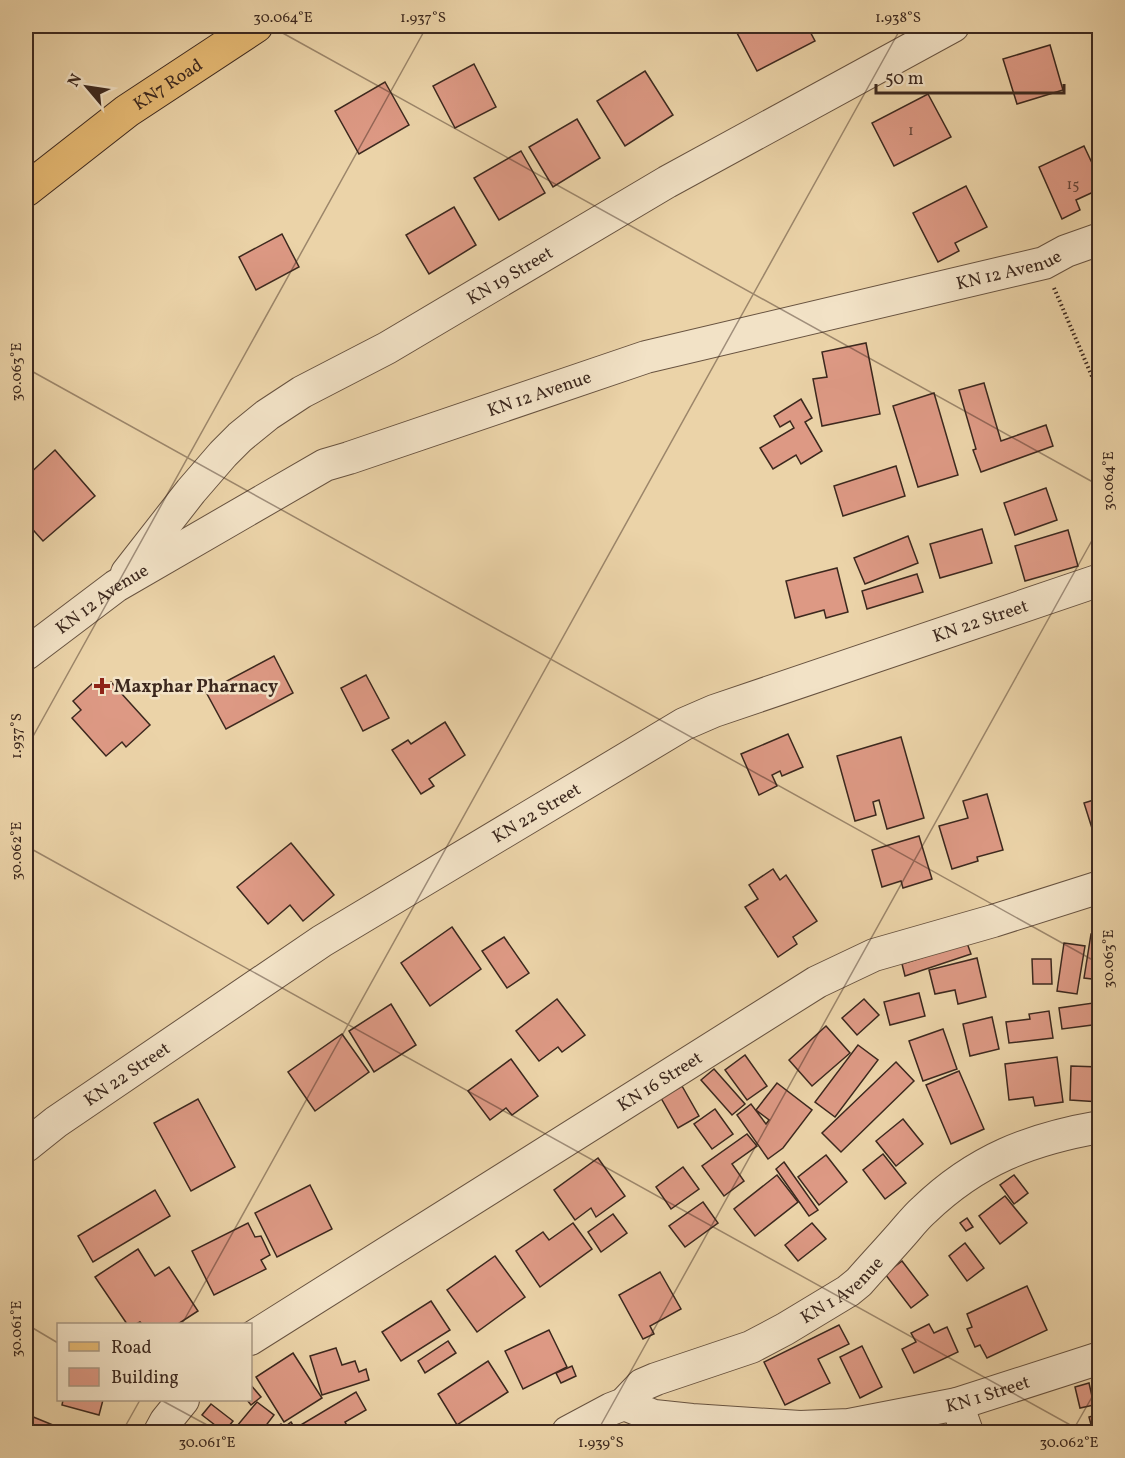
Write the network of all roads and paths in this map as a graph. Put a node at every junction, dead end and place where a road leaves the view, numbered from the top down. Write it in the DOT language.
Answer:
graph roads {
  1 [pos="256,26"];
  2 [pos="953,26"];
  3 [pos="26,190"];
  4 [pos="1100,238"];
  5 [pos="1044,263"];
  6 [pos="1100,395"];
  7 [pos="1100,580"];
  8 [pos="116,586"];
  9 [pos="26,654"];
  10 [pos="1100,887"];
  11 [pos="1100,1127"];
  12 [pos="26,1146"];
  13 [pos="252,1338"];
  14 [pos="1100,1358"];
  15 [pos="182,1401"];
  16 [pos="624,1404"];
  17 [pos="962,1418"];
  18 [pos="160,1432"];
  19 [pos="568,1432"];
  1 -- 3 [label="main road, KN7 Road"];
  2 -- 8 [label="street, KN 19 Street"];
  4 -- 5 [label="street, KN 12 Avenue"];
  5 -- 6 [label="path"];
  5 -- 8 [label="street, KN 12 Avenue"];
  7 -- 12 [label="street, KN 22 Street"];
  8 -- 9 [label="street, KN 12 Avenue"];
  10 -- 13 [label="street, KN 16 Street"];
  11 -- 16 [label="street, KN 1 Avenue"];
  14 -- 17 [label="street, KN 1 Street"];
  15 -- 18 [label="street"];
  16 -- 17 [label="street, KN 1 Street"];
  16 -- 19 [label="street, KN 1 Avenue"];
}
